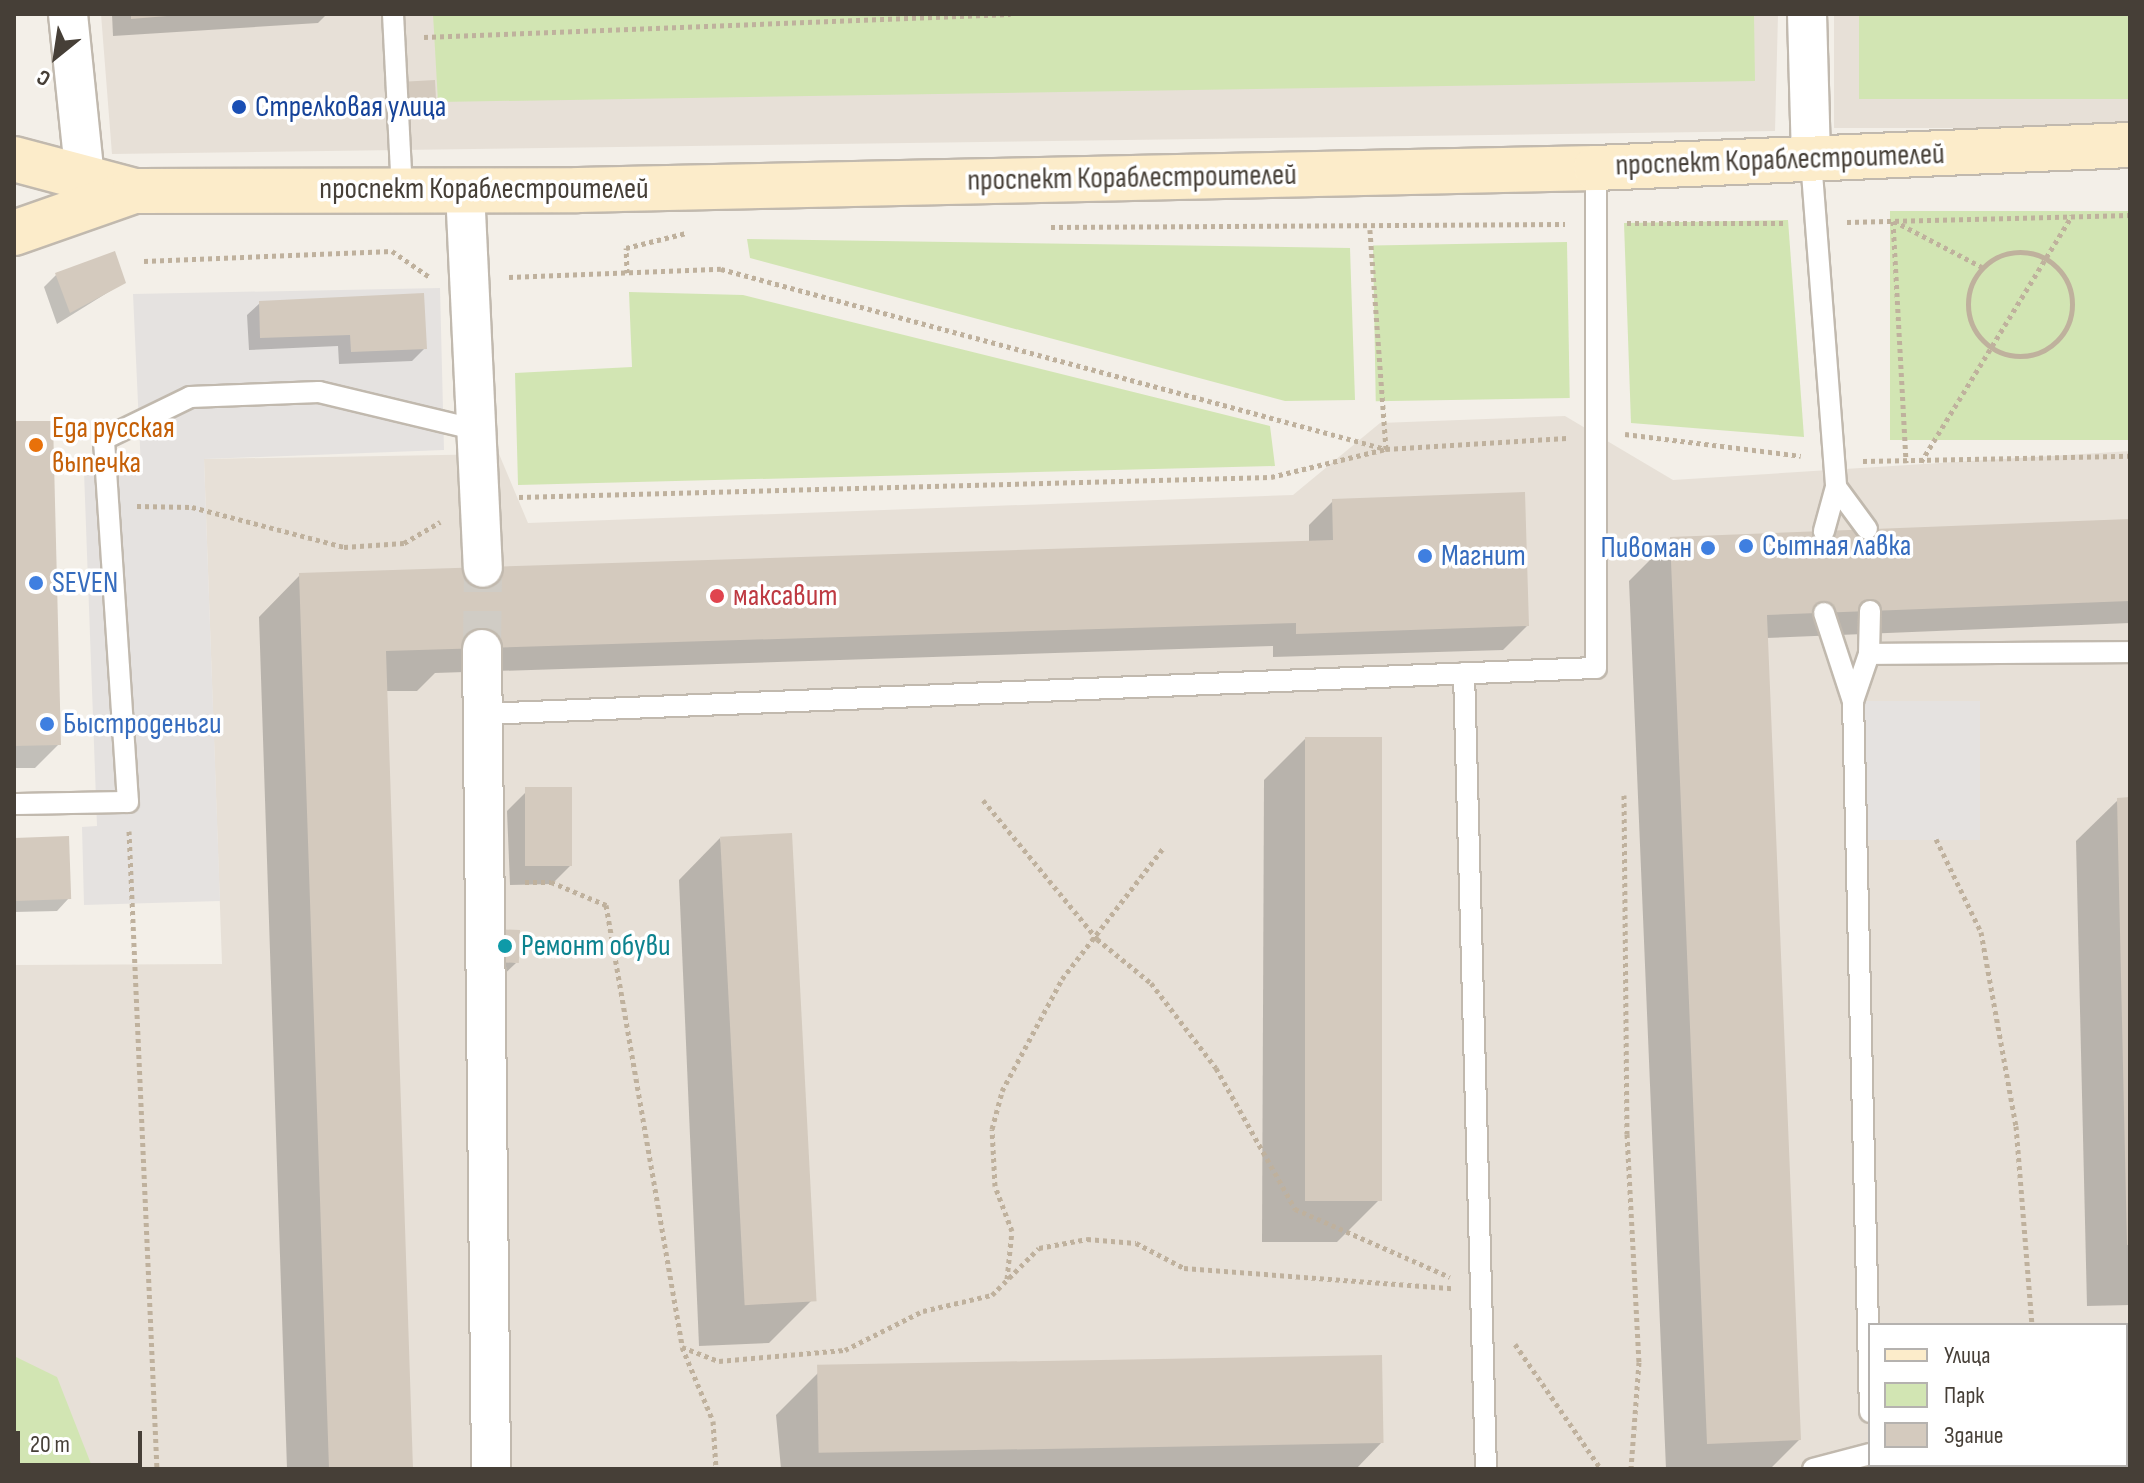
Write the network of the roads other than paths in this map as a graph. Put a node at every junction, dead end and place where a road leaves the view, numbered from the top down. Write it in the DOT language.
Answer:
graph roads {
  1 [pos="68,14"];
  2 [pos="393,14"];
  3 [pos="1807,14"];
  4 [pos="2130,145"];
  5 [pos="14,159"];
  6 [pos="1811,160"];
  7 [pos="1596,168"];
  8 [pos="85,178"];
  9 [pos="402,189"];
  10 [pos="465,190"];
  11 [pos="134,191"];
  12 [pos="14,233"];
  13 [pos="477,430"];
  14 [pos="1836,487"];
  15 [pos="1867,529"];
  16 [pos="1824,531"];
  17 [pos="483,568"];
  18 [pos="1870,611"];
  19 [pos="1824,613"];
  20 [pos="482,649"];
  21 [pos="2130,652"];
  22 [pos="1869,654"];
  23 [pos="1464,673"];
  24 [pos="1853,701"];
  25 [pos="483,714"];
  26 [pos="14,804"];
  27 [pos="1868,1328"];
  28 [pos="1868,1455"];
  29 [pos="491,1469"];
  30 [pos="1486,1469"];
  31 [pos="1813,1469"];
  1 -- 8 [label="street"];
  2 -- 9 [label="lane"];
  3 -- 6 [label="street"];
  4 -- 6 [label="street, проспект Кораблестроителей"];
  5 -- 8 [label="street"];
  6 -- 7 [label="street, проспект Кораблестроителей"];
  6 -- 14 [label="lane"];
  7 -- 10 [label="street, проспект Кораблестроителей"];
  7 -- 23 [label="lane"];
  8 -- 11 [label="street"];
  9 -- 10 [label="street, проспект Кораблестроителей"];
  9 -- 11 [label="street, проспект Кораблестроителей"];
  10 -- 13 [label="street"];
  11 -- 12 [label="street"];
  13 -- 17 [label="street"];
  13 -- 26 [label="lane"];
  14 -- 15 [label="lane"];
  14 -- 16 [label="lane"];
  18 -- 22 [label="lane"];
  19 -- 24 [label="lane"];
  20 -- 25 [label="street"];
  21 -- 22 [label="lane"];
  22 -- 24 [label="lane"];
  23 -- 25 [label="lane"];
  23 -- 30 [label="lane"];
  24 -- 27 [label="lane"];
  25 -- 29 [label="street"];
  28 -- 31 [label="lane"];
}
